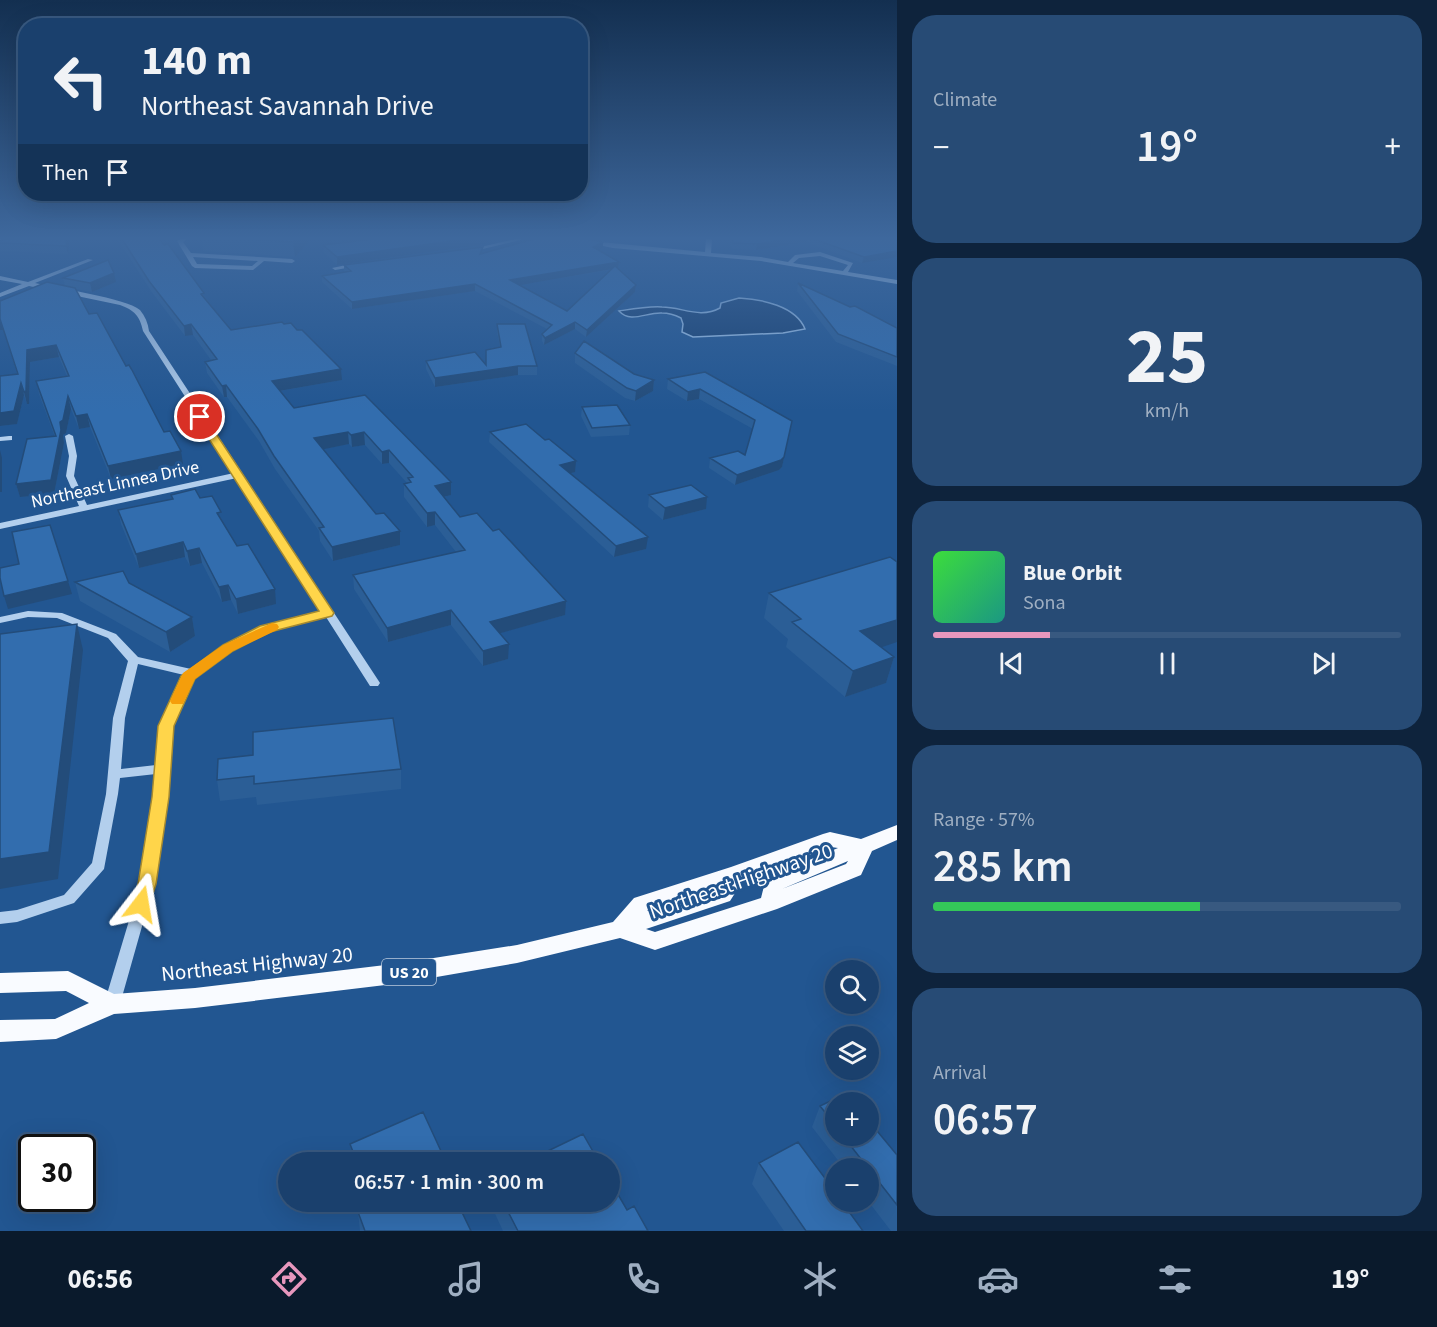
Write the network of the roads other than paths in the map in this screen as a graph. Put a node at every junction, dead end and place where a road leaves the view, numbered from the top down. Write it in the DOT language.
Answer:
graph roads {
  1 [pos="90,296"];
  2 [pos="69,436"];
  3 [pos="237,475"];
  4 [pos="84,508"];
  5 [pos="0,526"];
  6 [pos="327,613"];
  7 [pos="0,620"];
  8 [pos="134,660"];
  9 [pos="193,673"];
  10 [pos="374,682"];
  11 [pos="162,769"];
  12 [pos="114,774"];
  13 [pos="897,832"];
  14 [pos="864,847"];
  15 [pos="0,918"];
  16 [pos="620,929"];
  17 [pos="0,983"];
  18 [pos="112,1004"];
  19 [pos="0,1031"];
  1 -- 3 [label="street"];
  2 -- 4 [label="street"];
  3 -- 4 [label="street, Northeast Linnea Drive"];
  3 -- 6 [label="street"];
  4 -- 5 [label="street, Northeast Linnea Drive"];
  6 -- 9 [label="street"];
  6 -- 10 [label="street"];
  7 -- 8 [label="street"];
  8 -- 9 [label="street"];
  8 -- 12 [label="street"];
  9 -- 11 [label="street"];
  11 -- 12 [label="street"];
  11 -- 18 [label="street"];
  12 -- 15 [label="street"];
  13 -- 14 [label="main road"];
  14 -- 16 [label="main road, Northeast Highway 20"];
  14 -- 16 [label="main road, Northeast Highway 20"];
  16 -- 18 [label="main road, Northeast Highway 20 / US 20"];
  17 -- 18 [label="main road"];
  18 -- 19 [label="main road, Northeast Highway 20 / US 20"];
}
